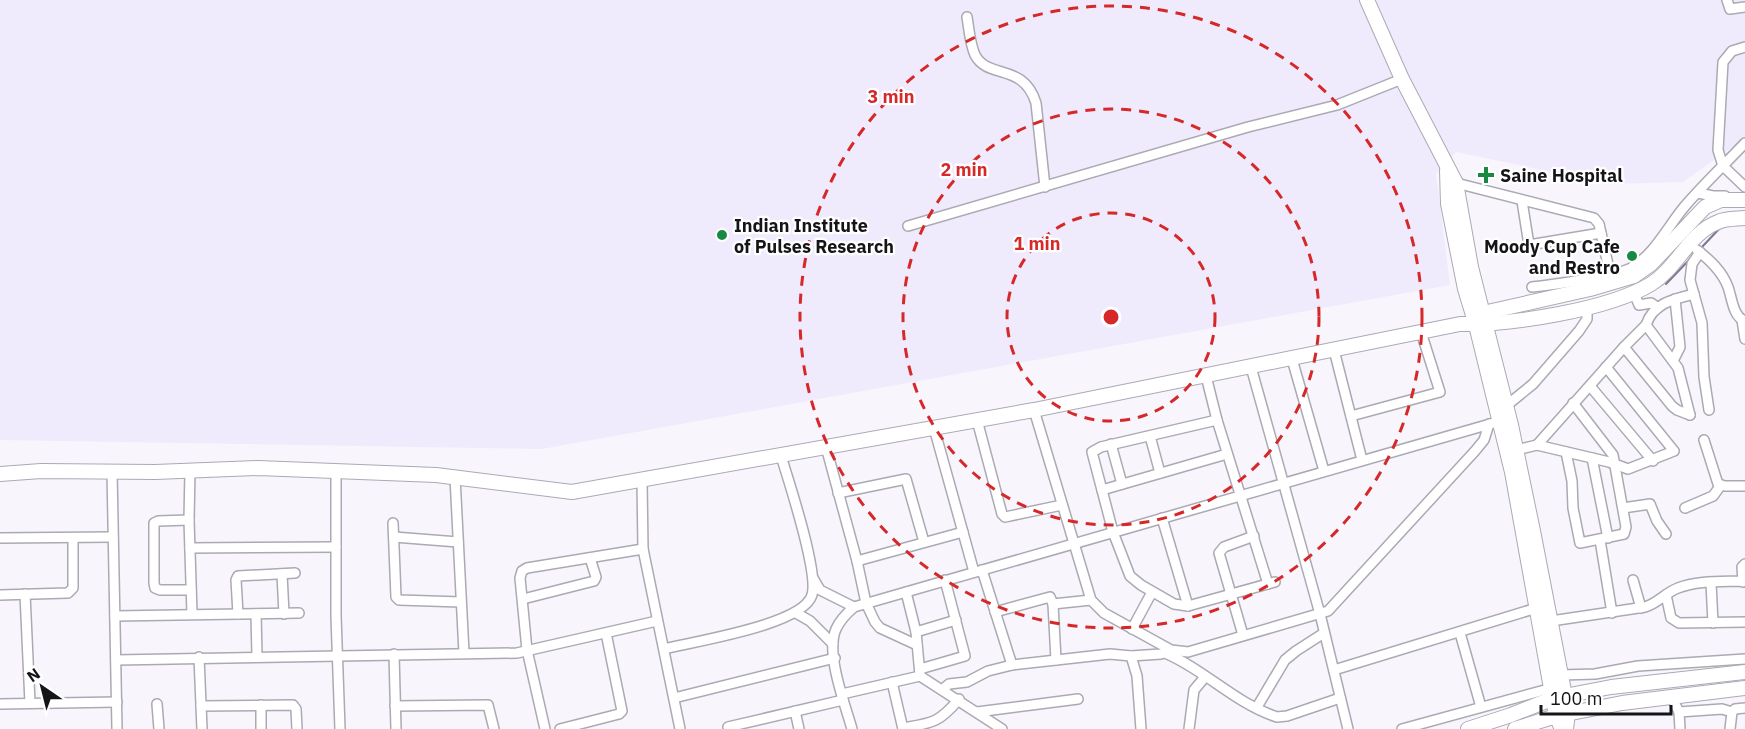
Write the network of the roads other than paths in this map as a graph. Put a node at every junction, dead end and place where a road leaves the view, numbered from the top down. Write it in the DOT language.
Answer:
graph roads {
  1 [pos="1367,0"];
  2 [pos="1727,0"];
  3 [pos="1745,6"];
  4 [pos="967,17"];
  5 [pos="1745,47"];
  6 [pos="1402,79"];
  7 [pos="1745,143"];
  8 [pos="1446,165"];
  9 [pos="1723,166"];
  10 [pos="1456,183"];
  11 [pos="1045,187"];
  12 [pos="1698,193"];
  13 [pos="1745,196"];
  14 [pos="1522,201"];
  15 [pos="1745,218"];
  16 [pos="908,226"];
  17 [pos="1601,233"];
  18 [pos="1695,248"];
  19 [pos="1611,278"];
  20 [pos="1532,286"];
  21 [pos="1634,293"];
  22 [pos="1694,294"];
  23 [pos="1675,299"];
  24 [pos="1587,307"];
  25 [pos="1658,308"];
  26 [pos="1479,319"];
  27 [pos="1743,320"];
  28 [pos="1646,326"];
  29 [pos="1421,332"];
  30 [pos="1745,339"];
  31 [pos="1624,347"];
  32 [pos="1334,350"];
  33 [pos="1292,359"];
  34 [pos="1673,361"];
  35 [pos="1251,367"];
  36 [pos="1606,368"];
  37 [pos="1206,376"];
  38 [pos="1590,386"];
  39 [pos="1573,404"];
  40 [pos="1034,410"];
  41 [pos="1709,410"];
  42 [pos="1351,416"];
  43 [pos="1501,417"];
  44 [pos="977,420"];
  45 [pos="1217,420"];
  46 [pos="934,428"];
  47 [pos="1150,436"];
  48 [pos="1704,440"];
  49 [pos="1111,444"];
  50 [pos="1537,446"];
  51 [pos="826,447"];
  52 [pos="1516,450"];
  53 [pos="1566,452"];
  54 [pos="1227,454"];
  55 [pos="781,456"];
  56 [pos="1592,458"];
  57 [pos="1362,460"];
  58 [pos="1653,461"];
  59 [pos="1614,464"];
  60 [pos="112,471"];
  61 [pos="190,471"];
  62 [pos="336,471"];
  63 [pos="1324,471"];
  64 [pos="1160,473"];
  65 [pos="0,474"];
  66 [pos="455,477"];
  67 [pos="642,481"];
  68 [pos="1283,483"];
  69 [pos="1122,484"];
  70 [pos="1721,485"];
  71 [pos="1745,486"];
  72 [pos="1102,490"];
  73 [pos="838,493"];
  74 [pos="1242,496"];
  75 [pos="1062,505"];
  76 [pos="1623,508"];
  77 [pos="1685,508"];
  78 [pos="1162,518"];
  79 [pos="189,520"];
  80 [pos="393,523"];
  81 [pos="963,532"];
  82 [pos="1113,532"];
  83 [pos="1666,534"];
  84 [pos="1254,536"];
  85 [pos="0,537"];
  86 [pos="113,537"];
  87 [pos="394,537"];
  88 [pos="73,538"];
  89 [pos="1604,539"];
  90 [pos="458,542"];
  91 [pos="924,542"];
  92 [pos="1074,543"];
  93 [pos="336,547"];
  94 [pos="190,548"];
  95 [pos="643,549"];
  96 [pos="590,558"];
  97 [pos="857,561"];
  98 [pos="1745,564"];
  99 [pos="978,571"];
  100 [pos="282,573"];
  101 [pos="295,573"];
  102 [pos="812,576"];
  103 [pos="945,580"];
  104 [pos="1633,580"];
  105 [pos="1744,581"];
  106 [pos="1712,583"];
  107 [pos="191,590"];
  108 [pos="906,592"];
  109 [pos="1152,592"];
  110 [pos="0,594"];
  111 [pos="25,594"];
  112 [pos="1231,594"];
  113 [pos="1666,594"];
  114 [pos="523,599"];
  115 [pos="1091,600"];
  116 [pos="461,602"];
  117 [pos="866,603"];
  118 [pos="1053,604"];
  119 [pos="1188,606"];
  120 [pos="854,607"];
  121 [pos="1543,607"];
  122 [pos="1641,608"];
  123 [pos="995,612"];
  124 [pos="796,613"];
  125 [pos="1612,613"];
  126 [pos="192,614"];
  127 [pos="238,614"];
  128 [pos="256,614"];
  129 [pos="284,614"];
  130 [pos="299,614"];
  131 [pos="1320,614"];
  132 [pos="115,616"];
  133 [pos="956,620"];
  134 [pos="657,621"];
  135 [pos="1551,621"];
  136 [pos="1745,622"];
  137 [pos="1713,623"];
  138 [pos="1132,629"];
  139 [pos="916,632"];
  140 [pos="606,633"];
  141 [pos="1324,633"];
  142 [pos="1460,633"];
  143 [pos="1243,635"];
  144 [pos="833,644"];
  145 [pos="917,645"];
  146 [pos="527,650"];
  147 [pos="664,650"];
  148 [pos="1168,651"];
  149 [pos="464,653"];
  150 [pos="394,654"];
  151 [pos="338,655"];
  152 [pos="1131,656"];
  153 [pos="199,657"];
  154 [pos="257,657"];
  155 [pos="835,658"];
  156 [pos="1745,659"];
  157 [pos="116,660"];
  158 [pos="1056,660"];
  159 [pos="1012,665"];
  160 [pos="1334,670"];
  161 [pos="920,672"];
  162 [pos="1745,672"];
  163 [pos="1561,675"];
  164 [pos="1205,677"];
  165 [pos="892,682"];
  166 [pos="1745,688"];
  167 [pos="943,689"];
  168 [pos="1557,694"];
  169 [pos="1671,696"];
  170 [pos="843,697"];
  171 [pos="674,698"];
  172 [pos="1340,698"];
  173 [pos="959,699"];
  174 [pos="1078,699"];
  175 [pos="117,702"];
  176 [pos="30,703"];
  177 [pos="0,704"];
  178 [pos="158,704"];
  179 [pos="261,705"];
  180 [pos="201,706"];
  181 [pos="395,706"];
  182 [pos="1257,707"];
  183 [pos="1481,707"];
  184 [pos="1745,708"];
  185 [pos="795,711"];
  186 [pos="977,712"];
  187 [pos="1679,712"];
  188 [pos="1732,712"];
  189 [pos="1281,717"];
  190 [pos="1563,722"];
  191 [pos="990,725"];
  192 [pos="927,726"];
  193 [pos="903,728"];
  194 [pos="1279,728"];
  195 [pos="117,729"];
  196 [pos="159,729"];
  197 [pos="202,729"];
  198 [pos="261,729"];
  199 [pos="297,729"];
  200 [pos="340,729"];
  201 [pos="396,729"];
  202 [pos="494,729"];
  203 [pos="545,729"];
  204 [pos="560,729"];
  205 [pos="680,729"];
  206 [pos="729,729"];
  207 [pos="799,729"];
  208 [pos="852,729"];
  209 [pos="1002,729"];
  210 [pos="1141,729"];
  211 [pos="1189,729"];
  212 [pos="1348,729"];
  213 [pos="1402,729"];
  214 [pos="1468,729"];
  215 [pos="1515,729"];
  216 [pos="1680,729"];
  217 [pos="1730,729"];
  1 -- 6 [label="street"];
  2 -- 3 [label="street"];
  4 -- 11 [label="street"];
  5 -- 9 [label="street"];
  6 -- 8 [label="street"];
  6 -- 11 [label="street"];
  7 -- 9 [label="street"];
  8 -- 10 [label="street"];
  8 -- 26 [label="street"];
  9 -- 12 [label="street"];
  9 -- 13 [label="street"];
  10 -- 14 [label="street"];
  10 -- 26 [label="street"];
  11 -- 16 [label="street"];
  12 -- 13 [label="street"];
  12 -- 19 [label="street"];
  13 -- 19 [label="street"];
  14 -- 17 [label="street"];
  14 -- 17 [label="street"];
  15 -- 18 [label="street"];
  17 -- 19 [label="street"];
  18 -- 21 [label="street"];
  18 -- 22 [label="street"];
  18 -- 27 [label="street"];
  19 -- 20 [label="street"];
  19 -- 26 [label="street"];
  21 -- 24 [label="street"];
  21 -- 25 [label="street"];
  22 -- 23 [label="street"];
  22 -- 41 [label="street"];
  23 -- 25 [label="street"];
  23 -- 34 [label="street"];
  24 -- 26 [label="street"];
  24 -- 43 [label="street"];
  25 -- 28 [label="street"];
  26 -- 29 [label="street"];
  26 -- 43 [label="street"];
  27 -- 30 [label="street"];
  28 -- 31 [label="street"];
  28 -- 34 [label="street"];
  29 -- 32 [label="street"];
  29 -- 42 [label="street"];
  31 -- 34 [label="street"];
  31 -- 36 [label="street"];
  32 -- 33 [label="street"];
  32 -- 42 [label="street"];
  33 -- 35 [label="street"];
  33 -- 63 [label="street"];
  35 -- 37 [label="street"];
  35 -- 68 [label="street"];
  36 -- 38 [label="street"];
  36 -- 58 [label="street"];
  37 -- 40 [label="street"];
  37 -- 45 [label="street"];
  38 -- 39 [label="street"];
  38 -- 58 [label="street"];
  39 -- 50 [label="street"];
  39 -- 59 [label="street"];
  40 -- 44 [label="street"];
  40 -- 75 [label="street"];
  42 -- 57 [label="street"];
  43 -- 52 [label="street"];
  43 -- 57 [label="street"];
  43 -- 121 [label="street"];
  43 -- 131 [label="street"];
  44 -- 46 [label="street"];
  44 -- 75 [label="street"];
  45 -- 47 [label="street"];
  45 -- 54 [label="street"];
  46 -- 51 [label="street"];
  46 -- 81 [label="street"];
  47 -- 49 [label="street"];
  47 -- 64 [label="street"];
  48 -- 70 [label="street"];
  49 -- 69 [label="street"];
  49 -- 72 [label="street"];
  50 -- 52 [label="street"];
  50 -- 53 [label="street"];
  51 -- 55 [label="street"];
  51 -- 73 [label="street"];
  52 -- 121 [label="street"];
  53 -- 56 [label="street"];
  53 -- 89 [label="street"];
  54 -- 64 [label="street"];
  54 -- 74 [label="street"];
  55 -- 67 [label="street"];
  55 -- 102 [label="street"];
  56 -- 59 [label="street"];
  56 -- 89 [label="street"];
  57 -- 63 [label="street"];
  58 -- 59 [label="street"];
  59 -- 76 [label="street"];
  60 -- 61 [label="street"];
  60 -- 65 [label="street"];
  60 -- 86 [label="street"];
  61 -- 62 [label="street"];
  61 -- 79 [label="street"];
  62 -- 66 [label="street"];
  62 -- 93 [label="street"];
  63 -- 68 [label="street"];
  64 -- 69 [label="street"];
  66 -- 67 [label="street"];
  66 -- 90 [label="street"];
  67 -- 95 [label="street"];
  68 -- 74 [label="street"];
  68 -- 131 [label="street"];
  69 -- 72 [label="street"];
  70 -- 71 [label="street"];
  70 -- 77 [label="street"];
  72 -- 82 [label="street"];
  73 -- 91 [label="street"];
  73 -- 97 [label="street"];
  74 -- 78 [label="street"];
  74 -- 84 [label="street"];
  75 -- 92 [label="street"];
  76 -- 83 [label="street"];
  76 -- 89 [label="street"];
  78 -- 82 [label="street"];
  78 -- 119 [label="street"];
  79 -- 94 [label="street"];
  79 -- 107 [label="street"];
  80 -- 87 [label="street"];
  81 -- 91 [label="street"];
  81 -- 99 [label="street"];
  82 -- 92 [label="street"];
  82 -- 109 [label="street"];
  84 -- 112 [label="street"];
  84 -- 112 [label="street"];
  85 -- 88 [label="street"];
  86 -- 88 [label="street"];
  86 -- 132 [label="street"];
  87 -- 90 [label="street"];
  87 -- 116 [label="street"];
  88 -- 111 [label="street"];
  89 -- 125 [label="street"];
  90 -- 116 [label="street"];
  91 -- 97 [label="street"];
  92 -- 99 [label="street"];
  92 -- 115 [label="street"];
  93 -- 94 [label="street"];
  93 -- 151 [label="street"];
  94 -- 107 [label="street"];
  95 -- 96 [label="street"];
  95 -- 134 [label="street"];
  96 -- 114 [label="street"];
  96 -- 114 [label="street"];
  97 -- 117 [label="street"];
  98 -- 105 [label="street"];
  99 -- 103 [label="street"];
  99 -- 123 [label="street"];
  100 -- 101 [label="street"];
  100 -- 127 [label="street"];
  100 -- 129 [label="street"];
  102 -- 120 [label="street"];
  102 -- 124 [label="street"];
  103 -- 108 [label="street"];
  103 -- 133 [label="street"];
  104 -- 122 [label="street"];
  105 -- 106 [label="street"];
  106 -- 113 [label="street"];
  106 -- 137 [label="street"];
  107 -- 126 [label="street"];
  108 -- 117 [label="street"];
  108 -- 139 [label="street"];
  109 -- 119 [label="street"];
  109 -- 138 [label="street"];
  110 -- 111 [label="street"];
  111 -- 176 [label="street"];
  112 -- 119 [label="street"];
  112 -- 143 [label="street"];
  113 -- 122 [label="street"];
  113 -- 137 [label="street"];
  114 -- 146 [label="street"];
  115 -- 118 [label="street"];
  115 -- 138 [label="street"];
  116 -- 149 [label="street"];
  117 -- 120 [label="street"];
  117 -- 145 [label="street"];
  118 -- 123 [label="street"];
  118 -- 158 [label="street"];
  120 -- 144 [label="street"];
  121 -- 135 [label="street"];
  121 -- 142 [label="street"];
  121 -- 168 [label="street"];
  122 -- 125 [label="street"];
  123 -- 159 [label="street"];
  124 -- 144 [label="street"];
  124 -- 147 [label="street"];
  125 -- 135 [label="street"];
  126 -- 127 [label="street"];
  126 -- 132 [label="street"];
  127 -- 128 [label="street"];
  128 -- 129 [label="street"];
  128 -- 154 [label="street"];
  129 -- 130 [label="street"];
  131 -- 141 [label="street"];
  131 -- 143 [label="street"];
  132 -- 157 [label="street"];
  133 -- 139 [label="street"];
  133 -- 161 [label="street"];
  134 -- 140 [label="street"];
  134 -- 147 [label="street"];
  135 -- 163 [label="street"];
  136 -- 137 [label="street"];
  138 -- 148 [label="street"];
  139 -- 145 [label="street"];
  140 -- 146 [label="street"];
  140 -- 204 [label="street"];
  141 -- 160 [label="street"];
  141 -- 182 [label="street"];
  142 -- 160 [label="street"];
  142 -- 183 [label="street"];
  143 -- 148 [label="street"];
  144 -- 155 [label="street"];
  145 -- 161 [label="street"];
  146 -- 149 [label="street"];
  146 -- 203 [label="street"];
  147 -- 171 [label="street"];
  148 -- 152 [label="street"];
  148 -- 164 [label="street"];
  149 -- 150 [label="street"];
  150 -- 151 [label="street"];
  150 -- 181 [label="street"];
  151 -- 154 [label="street"];
  151 -- 200 [label="street"];
  152 -- 158 [label="street"];
  152 -- 210 [label="street"];
  153 -- 154 [label="street"];
  153 -- 157 [label="street"];
  153 -- 180 [label="street"];
  155 -- 170 [label="street"];
  155 -- 171 [label="street"];
  156 -- 163 [label="street"];
  157 -- 175 [label="street"];
  158 -- 159 [label="street"];
  159 -- 167 [label="street"];
  160 -- 172 [label="street"];
  161 -- 165 [label="street"];
  161 -- 167 [label="street"];
  162 -- 168 [label="street"];
  163 -- 168 [label="street"];
  164 -- 182 [label="street"];
  164 -- 211 [label="street"];
  165 -- 170 [label="street"];
  165 -- 193 [label="street"];
  166 -- 169 [label="street"];
  167 -- 173 [label="street"];
  168 -- 183 [label="street"];
  168 -- 190 [label="street"];
  168 -- 214 [label="street"];
  169 -- 187 [label="street"];
  169 -- 190 [label="street"];
  170 -- 185 [label="street"];
  170 -- 208 [label="street"];
  171 -- 205 [label="street"];
  172 -- 189 [label="street"];
  172 -- 212 [label="street"];
  173 -- 186 [label="street"];
  173 -- 192 [label="street"];
  174 -- 186 [label="street"];
  175 -- 176 [label="street"];
  175 -- 195 [label="street"];
  176 -- 177 [label="street"];
  178 -- 196 [label="street"];
  179 -- 180 [label="street"];
  179 -- 198 [label="street"];
  179 -- 199 [label="street"];
  180 -- 197 [label="street"];
  181 -- 201 [label="street"];
  181 -- 202 [label="street"];
  182 -- 189 [label="street"];
  183 -- 213 [label="street"];
  184 -- 188 [label="street"];
  185 -- 206 [label="street"];
  185 -- 207 [label="street"];
  186 -- 191 [label="street"];
  187 -- 188 [label="street"];
  187 -- 216 [label="street"];
  188 -- 217 [label="street"];
  189 -- 194 [label="street"];
  190 -- 215 [label="street"];
  191 -- 209 [label="street"];
  192 -- 193 [label="street"];
}
